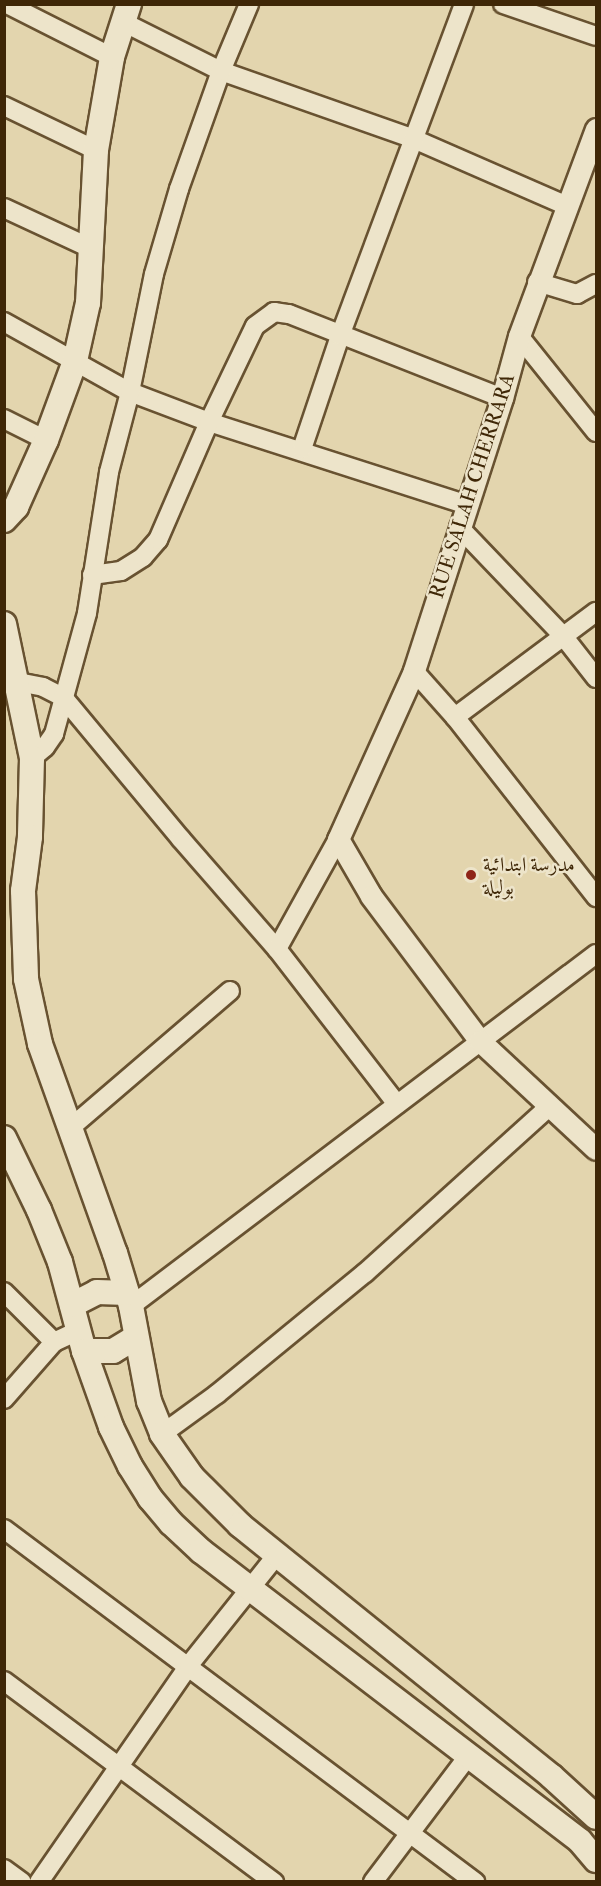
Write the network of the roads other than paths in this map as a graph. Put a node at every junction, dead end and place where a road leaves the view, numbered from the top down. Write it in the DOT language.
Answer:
graph roads {
  1 [pos="7,4"];
  2 [pos="249,4"];
  3 [pos="464,4"];
  4 [pos="502,4"];
  5 [pos="126,13"];
  6 [pos="597,36"];
  7 [pos="112,57"];
  8 [pos="221,71"];
  9 [pos="4,106"];
  10 [pos="597,129"];
  11 [pos="414,139"];
  12 [pos="96,150"];
  13 [pos="567,206"];
  14 [pos="4,208"];
  15 [pos="90,248"];
  16 [pos="537,282"];
  17 [pos="597,284"];
  18 [pos="4,322"];
  19 [pos="340,336"];
  20 [pos="519,336"];
  21 [pos="75,361"];
  22 [pos="130,392"];
  23 [pos="502,398"];
  24 [pos="4,419"];
  25 [pos="209,422"];
  26 [pos="597,432"];
  27 [pos="46,440"];
  28 [pos="302,449"];
  29 [pos="468,505"];
  30 [pos="4,520"];
  31 [pos="459,527"];
  32 [pos="92,575"];
  33 [pos="597,612"];
  34 [pos="4,624"];
  35 [pos="564,637"];
  36 [pos="414,671"];
  37 [pos="597,678"];
  38 [pos="18,682"];
  39 [pos="63,697"];
  40 [pos="455,717"];
  41 [pos="32,758"];
  42 [pos="338,839"];
  43 [pos="597,897"];
  44 [pos="278,950"];
  45 [pos="597,954"];
  46 [pos="230,991"];
  47 [pos="480,1041"];
  48 [pos="397,1104"];
  49 [pos="549,1107"];
  50 [pos="69,1129"];
  51 [pos="4,1138"];
  52 [pos="597,1149"];
  53 [pos="4,1292"];
  54 [pos="129,1300"];
  55 [pos="72,1305"];
  56 [pos="136,1337"];
  57 [pos="81,1341"];
  58 [pos="54,1342"];
  59 [pos="7,1389"];
  60 [pos="162,1434"];
  61 [pos="4,1529"];
  62 [pos="276,1556"];
  63 [pos="250,1586"];
  64 [pos="189,1665"];
  65 [pos="4,1682"];
  66 [pos="469,1755"];
  67 [pos="120,1766"];
  68 [pos="597,1817"];
  69 [pos="410,1834"];
  70 [pos="597,1860"];
  71 [pos="4,1869"];
  72 [pos="22,1881"];
  73 [pos="39,1881"];
  74 [pos="274,1881"];
  75 [pos="373,1881"];
  76 [pos="475,1881"];
  1 -- 7 [label="street"];
  2 -- 8 [label="street"];
  3 -- 11 [label="street"];
  4 -- 6 [label="street"];
  5 -- 7 [label="main road"];
  5 -- 8 [label="street"];
  7 -- 12 [label="main road"];
  8 -- 11 [label="street"];
  8 -- 22 [label="street"];
  9 -- 12 [label="street"];
  10 -- 13 [label="street, RUE SALAH CHERRARA"];
  11 -- 13 [label="street"];
  11 -- 19 [label="street"];
  12 -- 15 [label="main road"];
  13 -- 16 [label="street, RUE SALAH CHERRARA"];
  14 -- 15 [label="street"];
  15 -- 21 [label="main road"];
  16 -- 17 [label="street"];
  16 -- 20 [label="street, RUE SALAH CHERRARA"];
  18 -- 21 [label="street"];
  19 -- 23 [label="street"];
  19 -- 25 [label="street"];
  19 -- 28 [label="street"];
  20 -- 23 [label="street, RUE SALAH CHERRARA"];
  20 -- 26 [label="street"];
  21 -- 22 [label="street"];
  21 -- 27 [label="main road"];
  22 -- 25 [label="street"];
  22 -- 32 [label="street"];
  23 -- 29 [label="street, RUE SALAH CHERRARA"];
  24 -- 27 [label="street"];
  25 -- 28 [label="street"];
  25 -- 32 [label="street"];
  27 -- 30 [label="main road"];
  28 -- 29 [label="street"];
  29 -- 31 [label="street, RUE SALAH CHERRARA"];
  31 -- 35 [label="street"];
  31 -- 36 [label="street, RUE SALAH CHERRARA"];
  32 -- 39 [label="street"];
  33 -- 35 [label="street"];
  34 -- 38 [label="main road"];
  35 -- 37 [label="street"];
  35 -- 40 [label="street"];
  36 -- 40 [label="street"];
  36 -- 42 [label="street, RUE SALAH CHERRARA"];
  38 -- 39 [label="street"];
  38 -- 41 [label="main road"];
  39 -- 41 [label="street"];
  39 -- 44 [label="street"];
  40 -- 43 [label="street"];
  41 -- 50 [label="main road"];
  42 -- 44 [label="street"];
  42 -- 47 [label="street"];
  44 -- 48 [label="street"];
  45 -- 47 [label="street"];
  46 -- 50 [label="street"];
  47 -- 48 [label="street"];
  47 -- 49 [label="street"];
  48 -- 54 [label="street"];
  49 -- 52 [label="street"];
  49 -- 60 [label="street"];
  50 -- 54 [label="main road"];
  51 -- 55 [label="main road"];
  53 -- 58 [label="street"];
  54 -- 55 [label="main road"];
  54 -- 56 [label="main road"];
  55 -- 57 [label="main road"];
  56 -- 57 [label="main road"];
  56 -- 60 [label="main road"];
  57 -- 58 [label="street"];
  57 -- 63 [label="main road"];
  58 -- 59 [label="street"];
  60 -- 62 [label="main road"];
  61 -- 64 [label="street"];
  62 -- 63 [label="street"];
  62 -- 68 [label="main road"];
  63 -- 64 [label="street"];
  63 -- 66 [label="main road"];
  64 -- 67 [label="street"];
  64 -- 69 [label="street"];
  65 -- 67 [label="street"];
  66 -- 69 [label="street"];
  66 -- 70 [label="main road"];
  67 -- 73 [label="street"];
  67 -- 74 [label="street"];
  69 -- 75 [label="street"];
  69 -- 76 [label="street"];
  71 -- 72 [label="street"];
}
